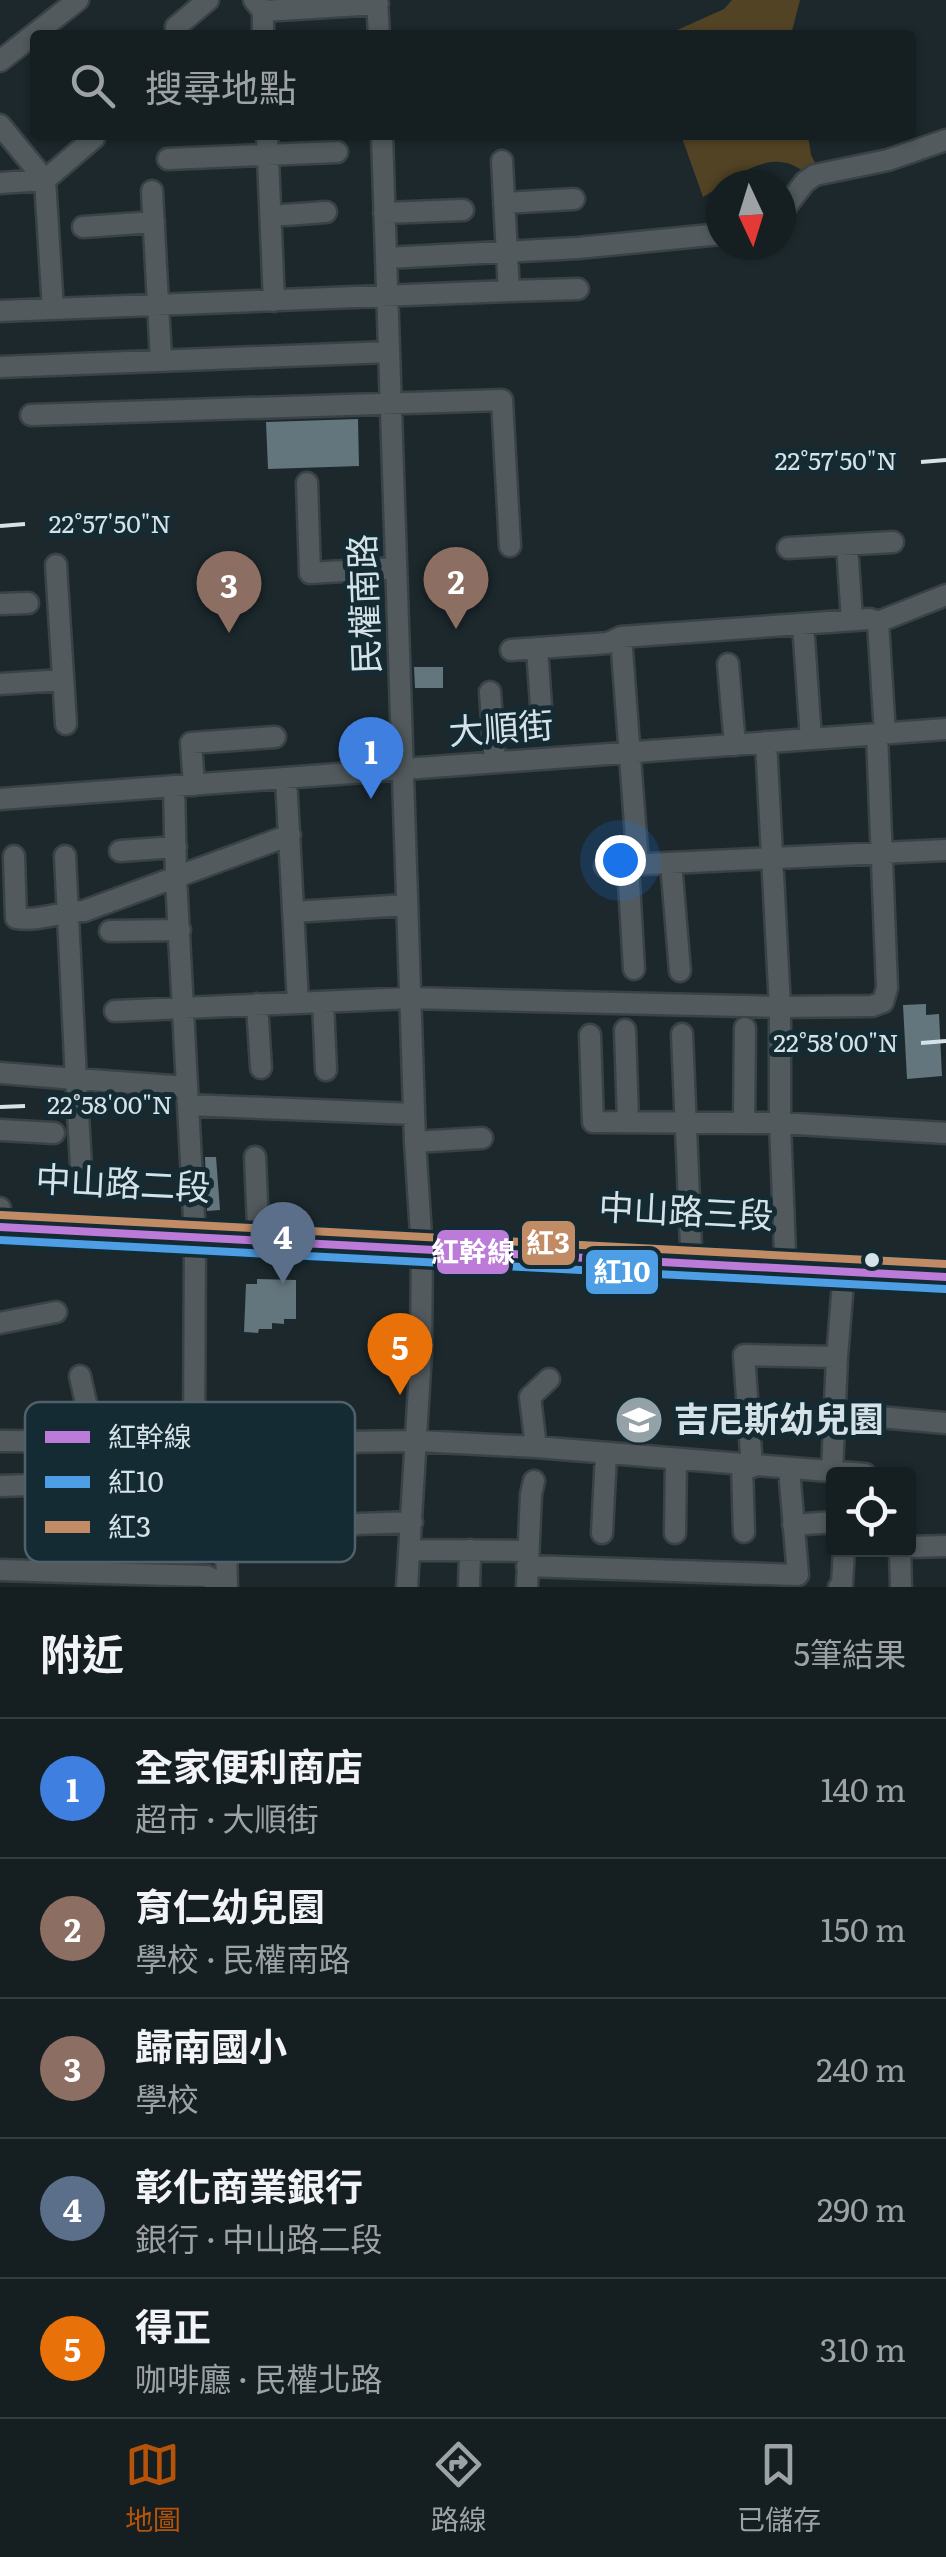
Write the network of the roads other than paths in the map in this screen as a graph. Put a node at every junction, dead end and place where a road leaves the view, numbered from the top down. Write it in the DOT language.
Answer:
graph roads {
  1 [pos="78,0"];
  2 [pos="208,0"];
  3 [pos="378,2"];
  4 [pos="258,6"];
  5 [pos="176,27"];
  6 [pos="40,30"];
  7 [pos="378,30"];
  8 [pos="30,38"];
  9 [pos="0,61"];
  10 [pos="0,125"];
  11 [pos="92,140"];
  12 [pos="382,140"];
  13 [pos="946,140"];
  14 [pos="268,146"];
  15 [pos="337,152"];
  16 [pos="168,159"];
  17 [pos="502,161"];
  18 [pos="45,180"];
  19 [pos="0,183"];
  20 [pos="152,191"];
  21 [pos="796,193"];
  22 [pos="574,198"];
  23 [pos="504,203"];
  24 [pos="463,210"];
  25 [pos="326,212"];
  26 [pos="384,214"];
  27 [pos="271,216"];
  28 [pos="154,222"];
  29 [pos="84,227"];
  30 [pos="706,235"];
  31 [pos="506,251"];
  32 [pos="386,258"];
  33 [pos="578,288"];
  34 [pos="510,291"];
  35 [pos="387,297"];
  36 [pos="274,301"];
  37 [pos="158,305"];
  38 [pos="54,309"];
  39 [pos="0,311"];
  40 [pos="389,352"];
  41 [pos="162,360"];
  42 [pos="0,367"];
  43 [pos="391,405"];
  44 [pos="31,414"];
  45 [pos="308,483"];
  46 [pos="893,542"];
  47 [pos="847,545"];
  48 [pos="510,546"];
  49 [pos="788,548"];
  50 [pos="56,564"];
  51 [pos="396,568"];
  52 [pos="946,595"];
  53 [pos="28,603"];
  54 [pos="0,604"];
  55 [pos="852,620"];
  56 [pos="878,622"];
  57 [pos="802,624"];
  58 [pos="621,637"];
  59 [pos="537,648"];
  60 [pos="511,650"];
  61 [pos="728,664"];
  62 [pos="63,680"];
  63 [pos="0,684"];
  64 [pos="490,692"];
  65 [pos="542,720"];
  66 [pos="66,724"];
  67 [pos="946,729"];
  68 [pos="881,734"];
  69 [pos="275,738"];
  70 [pos="810,739"];
  71 [pos="766,742"];
  72 [pos="735,744"];
  73 [pos="629,752"];
  74 [pos="495,762"];
  75 [pos="403,769"];
  76 [pos="286,778"];
  77 [pos="184,785"];
  78 [pos="0,798"];
  79 [pos="290,835"];
  80 [pos="176,847"];
  81 [pos="946,850"];
  82 [pos="120,851"];
  83 [pos="883,853"];
  84 [pos="14,856"];
  85 [pos="65,856"];
  86 [pos="772,858"];
  87 [pos="671,863"];
  88 [pos="633,865"];
  89 [pos="605,866"];
  90 [pos="176,878"];
  91 [pos="408,905"];
  92 [pos="67,911"];
  93 [pos="293,912"];
  94 [pos="180,930"];
  95 [pos="110,932"];
  96 [pos="634,969"];
  97 [pos="680,970"];
  98 [pos="410,998"];
  99 [pos="323,1002"];
  100 [pos="298,1003"];
  101 [pos="258,1004"];
  102 [pos="780,1007"];
  103 [pos="184,1008"];
  104 [pos="115,1011"];
  105 [pos="745,1028"];
  106 [pos="625,1030"];
  107 [pos="682,1034"];
  108 [pos="590,1035"];
  109 [pos="261,1068"];
  110 [pos="326,1070"];
  111 [pos="0,1073"];
  112 [pos="76,1080"];
  113 [pos="188,1096"];
  114 [pos="414,1114"];
  115 [pos="628,1122"];
  116 [pos="685,1123"];
  117 [pos="744,1123"];
  118 [pos="780,1124"];
  119 [pos="0,1130"];
  120 [pos="54,1133"];
  121 [pos="946,1133"];
  122 [pos="482,1138"];
  123 [pos="415,1142"];
  124 [pos="256,1157"];
  125 [pos="81,1166"];
  126 [pos="0,1211"];
  127 [pos="258,1226"];
  128 [pos="0,1227"];
  129 [pos="195,1230"];
  130 [pos="422,1242"];
  131 [pos="692,1246"];
  132 [pos="786,1252"];
  133 [pos="946,1260"];
  134 [pos="844,1271"];
  135 [pos="946,1277"];
  136 [pos="56,1312"];
  137 [pos="0,1323"];
  138 [pos="837,1357"];
  139 [pos="80,1376"];
  140 [pos="549,1380"];
  141 [pos="86,1402"];
  142 [pos="194,1402"];
  143 [pos="835,1413"];
  144 [pos="946,1422"];
  145 [pos="0,1441"];
  146 [pos="418,1441"];
  147 [pos="25,1442"];
  148 [pos="355,1442"];
  149 [pos="536,1448"];
  150 [pos="606,1454"];
  151 [pos="676,1460"];
  152 [pos="747,1466"];
  153 [pos="837,1467"];
  154 [pos="788,1469"];
  155 [pos="826,1472"];
  156 [pos="534,1481"];
  157 [pos="25,1485"];
  158 [pos="0,1486"];
  159 [pos="412,1522"];
  160 [pos="826,1523"];
  161 [pos="355,1524"];
  162 [pos="794,1525"];
  163 [pos="674,1532"];
  164 [pos="744,1532"];
  165 [pos="602,1533"];
  166 [pos="946,1546"];
  167 [pos="916,1547"];
  168 [pos="410,1550"];
  169 [pos="470,1550"];
  170 [pos="844,1557"];
  171 [pos="900,1557"];
  172 [pos="226,1562"];
  173 [pos="528,1568"];
  174 [pos="0,1570"];
  175 [pos="142,1581"];
  176 [pos="226,1587"];
  177 [pos="407,1587"];
  178 [pos="469,1587"];
  179 [pos="838,1587"];
  180 [pos="901,1587"];
  1 -- 6 [label="street"];
  2 -- 5 [label="street"];
  3 -- 4 [label="street"];
  3 -- 7 [label="street"];
  8 -- 9 [label="street"];
  10 -- 18 [label="street"];
  11 -- 18 [label="street"];
  12 -- 26 [label="street, 民權南路"];
  13 -- 21 [label="street"];
  14 -- 15 [label="street"];
  14 -- 16 [label="street"];
  14 -- 27 [label="street"];
  17 -- 23 [label="street"];
  18 -- 19 [label="street"];
  18 -- 38 [label="street"];
  20 -- 28 [label="street"];
  22 -- 23 [label="street"];
  23 -- 31 [label="street"];
  24 -- 26 [label="street"];
  25 -- 27 [label="street"];
  26 -- 32 [label="street, 民權南路"];
  27 -- 36 [label="street"];
  28 -- 29 [label="street"];
  28 -- 37 [label="street"];
  30 -- 31 [label="street"];
  31 -- 32 [label="street"];
  31 -- 34 [label="street"];
  32 -- 35 [label="street, 民權南路"];
  33 -- 34 [label="street"];
  34 -- 35 [label="street"];
  35 -- 36 [label="street"];
  35 -- 40 [label="street, 民權南路"];
  36 -- 37 [label="street"];
  37 -- 38 [label="street"];
  37 -- 41 [label="street"];
  38 -- 39 [label="street"];
  40 -- 41 [label="street"];
  40 -- 43 [label="street, 民權南路"];
  41 -- 42 [label="street"];
  43 -- 44 [label="street"];
  43 -- 48 [label="street"];
  43 -- 51 [label="street, 民權南路"];
  45 -- 51 [label="street"];
  46 -- 47 [label="street"];
  47 -- 49 [label="street"];
  47 -- 55 [label="street"];
  50 -- 62 [label="street"];
  51 -- 75 [label="street, 民權南路"];
  52 -- 56 [label="street"];
  53 -- 54 [label="street"];
  55 -- 56 [label="street"];
  55 -- 57 [label="street"];
  56 -- 68 [label="street"];
  57 -- 58 [label="street"];
  57 -- 70 [label="street"];
  58 -- 59 [label="street"];
  58 -- 73 [label="street"];
  59 -- 60 [label="street"];
  59 -- 65 [label="street"];
  61 -- 72 [label="street"];
  62 -- 63 [label="street"];
  62 -- 66 [label="street"];
  64 -- 74 [label="street"];
  67 -- 68 [label="street, 大順街"];
  68 -- 70 [label="street, 大順街"];
  68 -- 83 [label="street"];
  69 -- 77 [label="street"];
  70 -- 71 [label="street, 大順街"];
  71 -- 72 [label="street, 大順街"];
  71 -- 86 [label="street"];
  72 -- 73 [label="street, 大順街"];
  73 -- 74 [label="street, 大順街"];
  73 -- 88 [label="street"];
  74 -- 75 [label="street, 大順街"];
  75 -- 76 [label="street, 大順街"];
  75 -- 91 [label="street, 民權南路"];
  76 -- 77 [label="street, 大順街"];
  76 -- 79 [label="street"];
  77 -- 78 [label="street, 大順街"];
  77 -- 80 [label="street"];
  79 -- 90 [label="street"];
  79 -- 93 [label="street"];
  80 -- 82 [label="street"];
  80 -- 90 [label="street"];
  81 -- 83 [label="street"];
  83 -- 86 [label="street"];
  83 -- 102 [label="street"];
  84 -- 92 [label="street"];
  85 -- 92 [label="street"];
  86 -- 87 [label="street"];
  86 -- 102 [label="street"];
  87 -- 88 [label="street"];
  87 -- 97 [label="street"];
  88 -- 89 [label="street"];
  88 -- 96 [label="street"];
  90 -- 92 [label="street"];
  90 -- 94 [label="street"];
  91 -- 93 [label="street"];
  91 -- 98 [label="street, 民權南路"];
  92 -- 112 [label="street"];
  93 -- 100 [label="street"];
  94 -- 95 [label="street"];
  94 -- 103 [label="street"];
  98 -- 99 [label="street"];
  98 -- 102 [label="street"];
  98 -- 114 [label="street, 民權南路"];
  99 -- 100 [label="street"];
  99 -- 110 [label="street"];
  100 -- 101 [label="street"];
  101 -- 103 [label="street"];
  101 -- 109 [label="street"];
  102 -- 118 [label="street"];
  103 -- 104 [label="street"];
  103 -- 113 [label="street"];
  105 -- 117 [label="street"];
  106 -- 115 [label="street"];
  107 -- 116 [label="street"];
  108 -- 115 [label="street"];
  111 -- 112 [label="street"];
  112 -- 113 [label="street"];
  112 -- 125 [label="street"];
  113 -- 114 [label="street"];
  113 -- 129 [label="street"];
  114 -- 123 [label="street, 民權南路"];
  115 -- 116 [label="street"];
  116 -- 117 [label="street"];
  116 -- 131 [label="street"];
  117 -- 118 [label="street"];
  118 -- 121 [label="street"];
  118 -- 132 [label="street"];
  119 -- 120 [label="street"];
  122 -- 123 [label="street"];
  123 -- 130 [label="street, 民權南路"];
  124 -- 127 [label="street"];
  126 -- 129 [label="main road, 中山路二段"];
  127 -- 129 [label="main road, 中山路二段"];
  127 -- 130 [label="main road, 中山路二段"];
  128 -- 129 [label="main road, 中山路二段"];
  129 -- 130 [label="main road, 中山路二段"];
  129 -- 142 [label="street"];
  130 -- 131 [label="main road, 中山路三段"];
  130 -- 134 [label="main road, 中山路三段"];
  130 -- 146 [label="street, 民權南路"];
  131 -- 132 [label="main road, 中山路三段"];
  132 -- 133 [label="main road, 中山路三段"];
  134 -- 135 [label="main road, 中山路三段"];
  134 -- 138 [label="street"];
  136 -- 137 [label="street"];
  138 -- 143 [label="street"];
  138 -- 152 [label="street"];
  139 -- 141 [label="street"];
  140 -- 149 [label="street"];
  143 -- 144 [label="street"];
  143 -- 153 [label="street"];
  145 -- 147 [label="street"];
  146 -- 148 [label="street"];
  146 -- 149 [label="street"];
  146 -- 159 [label="street, 民權南路"];
  149 -- 150 [label="street"];
  150 -- 151 [label="street"];
  150 -- 165 [label="street"];
  151 -- 152 [label="street"];
  151 -- 163 [label="street"];
  152 -- 154 [label="street"];
  152 -- 164 [label="street"];
  154 -- 155 [label="street"];
  154 -- 162 [label="street"];
  156 -- 173 [label="street"];
  157 -- 158 [label="street"];
  159 -- 161 [label="street"];
  159 -- 168 [label="street, 民權南路"];
  160 -- 162 [label="street"];
  162 -- 173 [label="street"];
  166 -- 167 [label="street"];
  168 -- 169 [label="street"];
  168 -- 177 [label="street, 民權南路"];
  169 -- 173 [label="street"];
  169 -- 178 [label="street"];
  170 -- 179 [label="street"];
  171 -- 180 [label="street"];
  172 -- 176 [label="street"];
  174 -- 175 [label="street"];
  175 -- 176 [label="street"];
}
